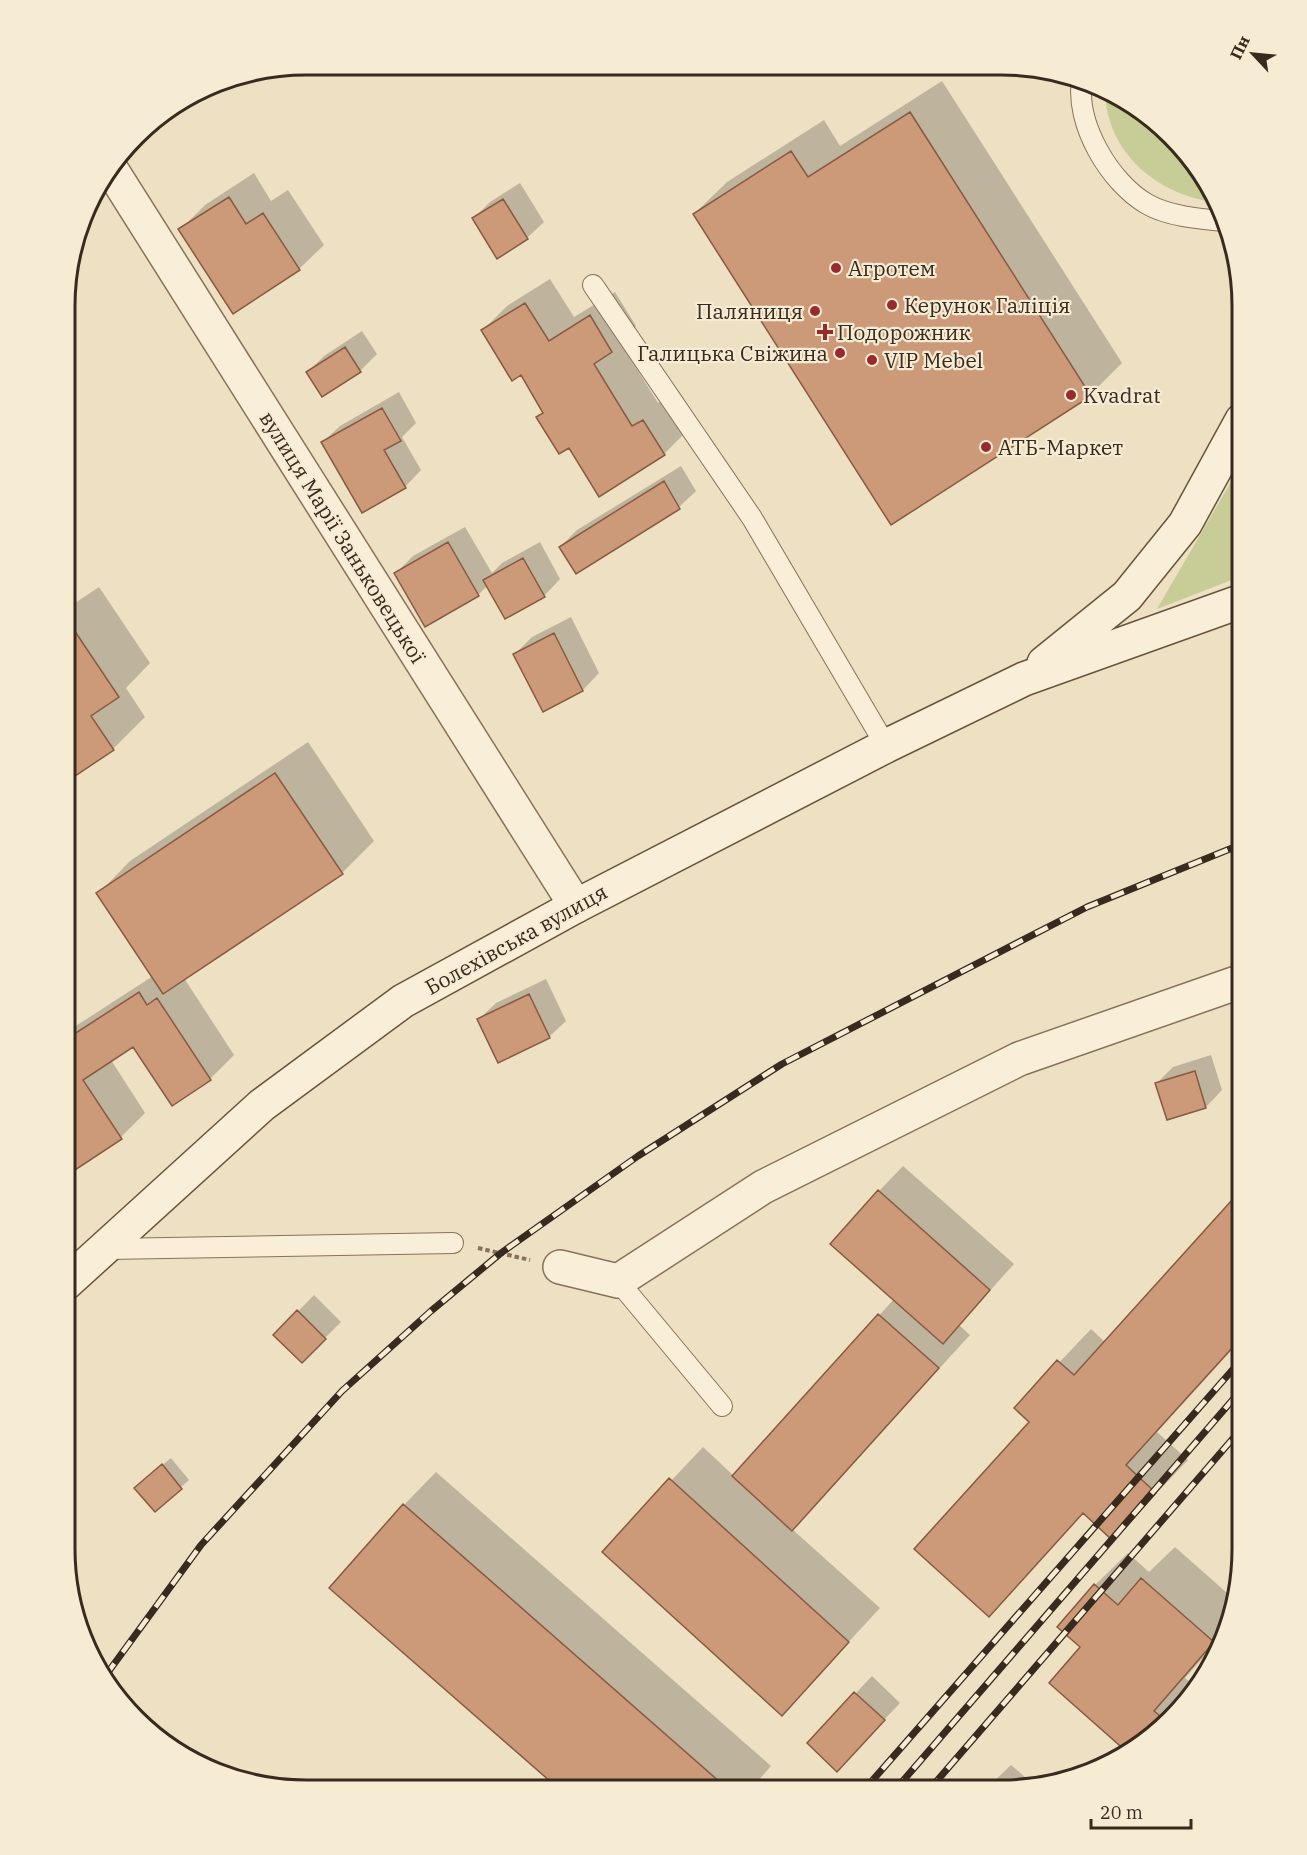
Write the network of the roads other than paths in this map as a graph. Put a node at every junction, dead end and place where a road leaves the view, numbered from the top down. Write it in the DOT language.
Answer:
graph roads {
  1 [pos="1081,89"];
  2 [pos="115,176"];
  3 [pos="1215,220"];
  4 [pos="593,285"];
  5 [pos="1232,438"];
  6 [pos="1232,605"];
  7 [pos="1024,679"];
  8 [pos="886,746"];
  9 [pos="576,906"];
  10 [pos="1232,991"];
  11 [pos="453,1244"];
  12 [pos="107,1248"];
  13 [pos="560,1267"];
  14 [pos="75,1275"];
  15 [pos="618,1281"];
  16 [pos="722,1406"];
  1 -- 3 [label="lane"];
  2 -- 9 [label="main road, вулиця Марії Заньковецької"];
  4 -- 8 [label="lane"];
  5 -- 7 [label="main road, Болехівська вулиця"];
  6 -- 7 [label="main road, Болехівська вулиця"];
  7 -- 8 [label="main road, Болехівська вулиця"];
  8 -- 9 [label="main road, Болехівська вулиця"];
  9 -- 12 [label="main road, Болехівська вулиця"];
  10 -- 15 [label="main road"];
  11 -- 12 [label="lane"];
  12 -- 14 [label="main road, Болехівська вулиця"];
  13 -- 15 [label="main road"];
  15 -- 16 [label="lane"];
}
